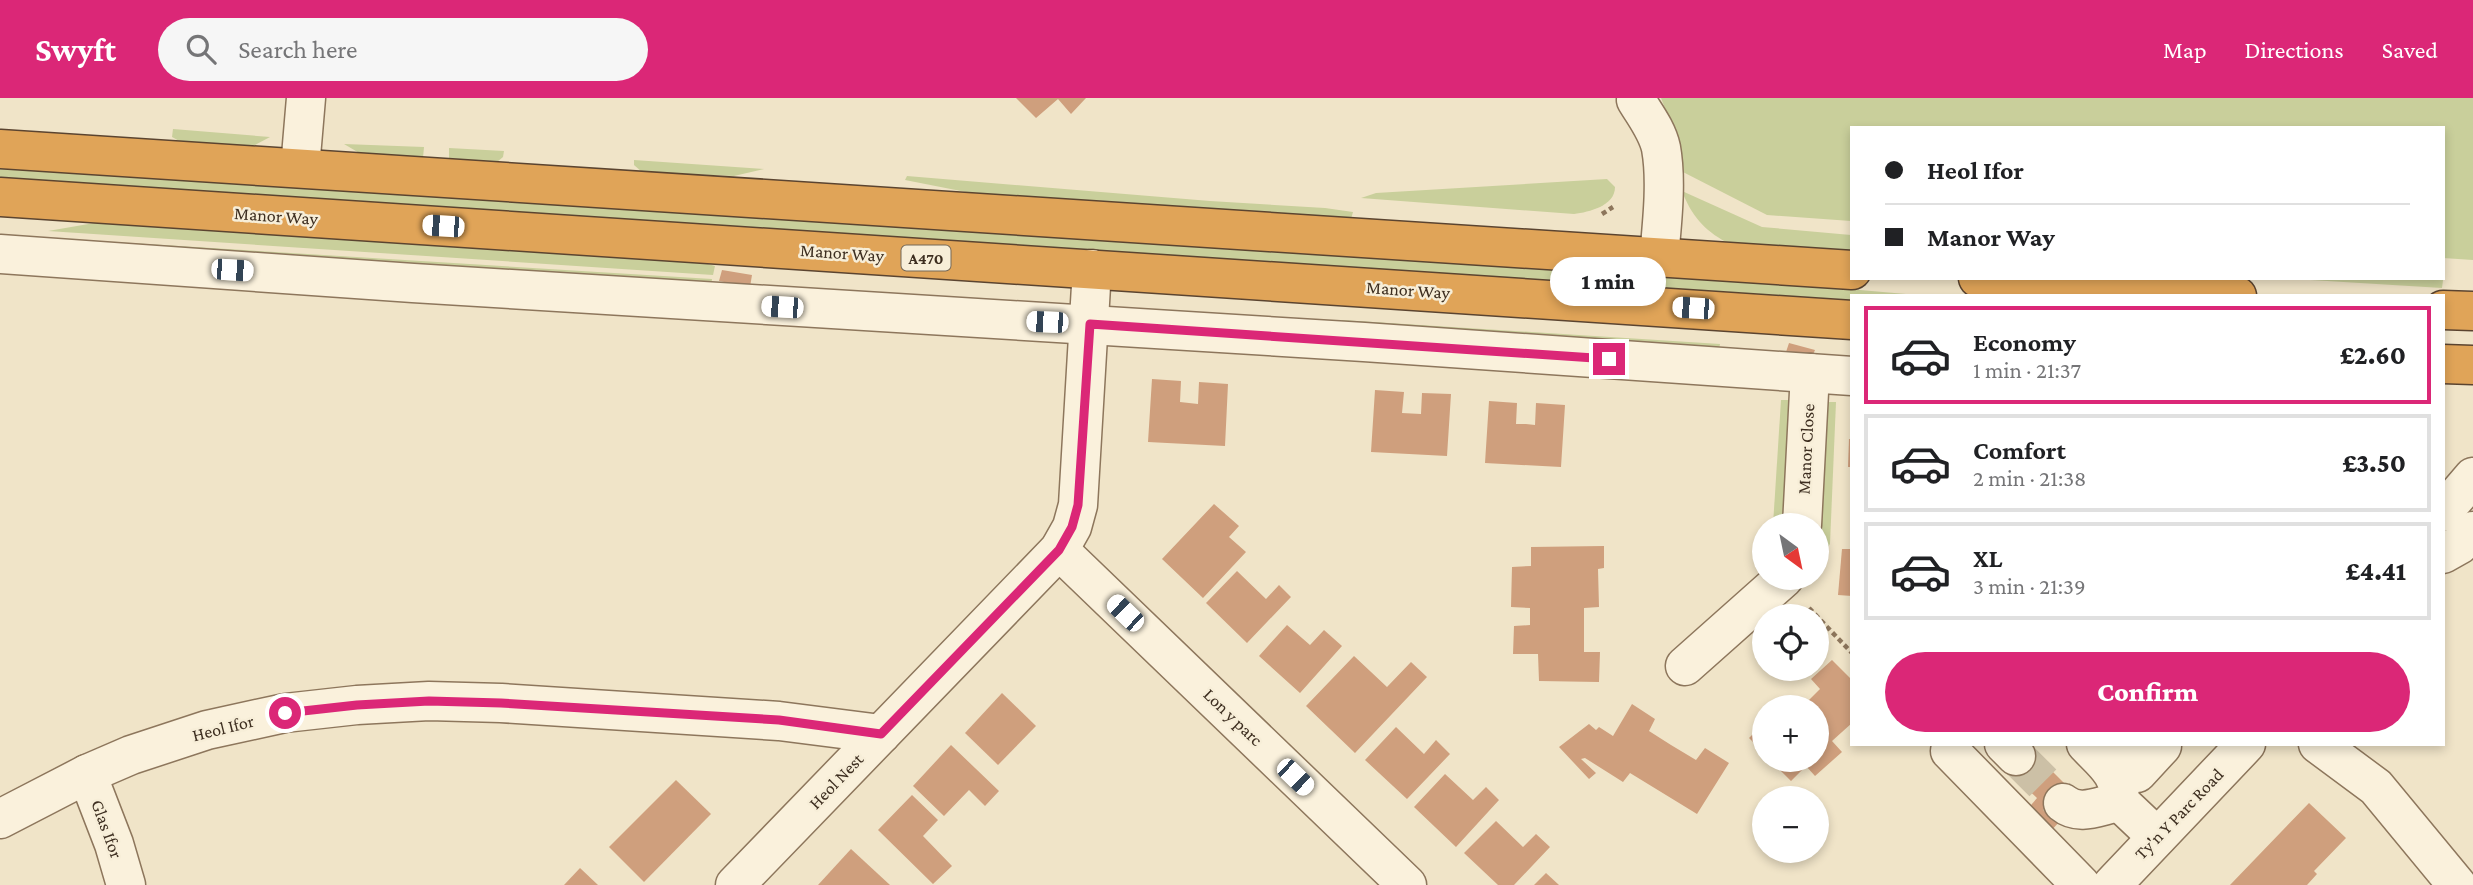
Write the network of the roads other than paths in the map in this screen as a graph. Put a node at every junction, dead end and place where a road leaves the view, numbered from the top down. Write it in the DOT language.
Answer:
graph roads {
  1 [pos="306,98"];
  2 [pos="1636,100"];
  3 [pos="0,149"];
  4 [pos="300,168"];
  5 [pos="0,197"];
  6 [pos="0,254"];
  7 [pos="1659,257"];
  8 [pos="1092,270"];
  9 [pos="1850,270"];
  10 [pos="2007,280"];
  11 [pos="2208,294"];
  12 [pos="2445,310"];
  13 [pos="2473,311"];
  14 [pos="1850,320"];
  15 [pos="1090,324"];
  16 [pos="2445,364"];
  17 [pos="2473,365"];
  18 [pos="1810,373"];
  19 [pos="1850,376"];
  20 [pos="2473,477"];
  21 [pos="2445,510"];
  22 [pos="1803,513"];
  23 [pos="2473,531"];
  24 [pos="1059,550"];
  25 [pos="2445,553"];
  26 [pos="1789,590"];
  27 [pos="1685,666"];
  28 [pos="881,734"];
  29 [pos="2244,746"];
  30 [pos="2321,746"];
  31 [pos="1950,751"];
  32 [pos="2122,756"];
  33 [pos="87,774"];
  34 [pos="2063,803"];
  35 [pos="0,819"];
  36 [pos="2157,837"];
  37 [pos="1390,879"];
  38 [pos="126,885"];
  39 [pos="735,885"];
  40 [pos="2081,885"];
  41 [pos="2112,885"];
  42 [pos="2458,885"];
  1 -- 4 [label="street"];
  2 -- 7 [label="street"];
  3 -- 4 [label="highway"];
  4 -- 7 [label="highway"];
  5 -- 8 [label="highway, Manor Way / A470"];
  6 -- 15 [label="street"];
  7 -- 9 [label="highway"];
  8 -- 14 [label="highway, Manor Way / A470"];
  8 -- 15 [label="street, Heol Nest"];
  10 -- 11 [label="highway"];
  12 -- 13 [label="highway"];
  15 -- 18 [label="street"];
  15 -- 24 [label="street, Heol Nest"];
  16 -- 17 [label="highway"];
  18 -- 19 [label="street"];
  18 -- 22 [label="street, Manor Close"];
  20 -- 21 [label="street"];
  23 -- 25 [label="street"];
  24 -- 28 [label="street, Heol Nest"];
  24 -- 37 [label="street, Lon y parc"];
  26 -- 27 [label="street"];
  28 -- 33 [label="street, Heol Ifor"];
  28 -- 39 [label="street, Heol Nest"];
  29 -- 36 [label="street, Ty'n Y Parc Road"];
  30 -- 42 [label="street"];
  31 -- 40 [label="street"];
  32 -- 34 [label="street"];
  32 -- 36 [label="street"];
  33 -- 35 [label="street, Heol Ifor"];
  33 -- 38 [label="street, Glas Ifor"];
  36 -- 41 [label="street, Ty'n Y Parc Road"];
}
